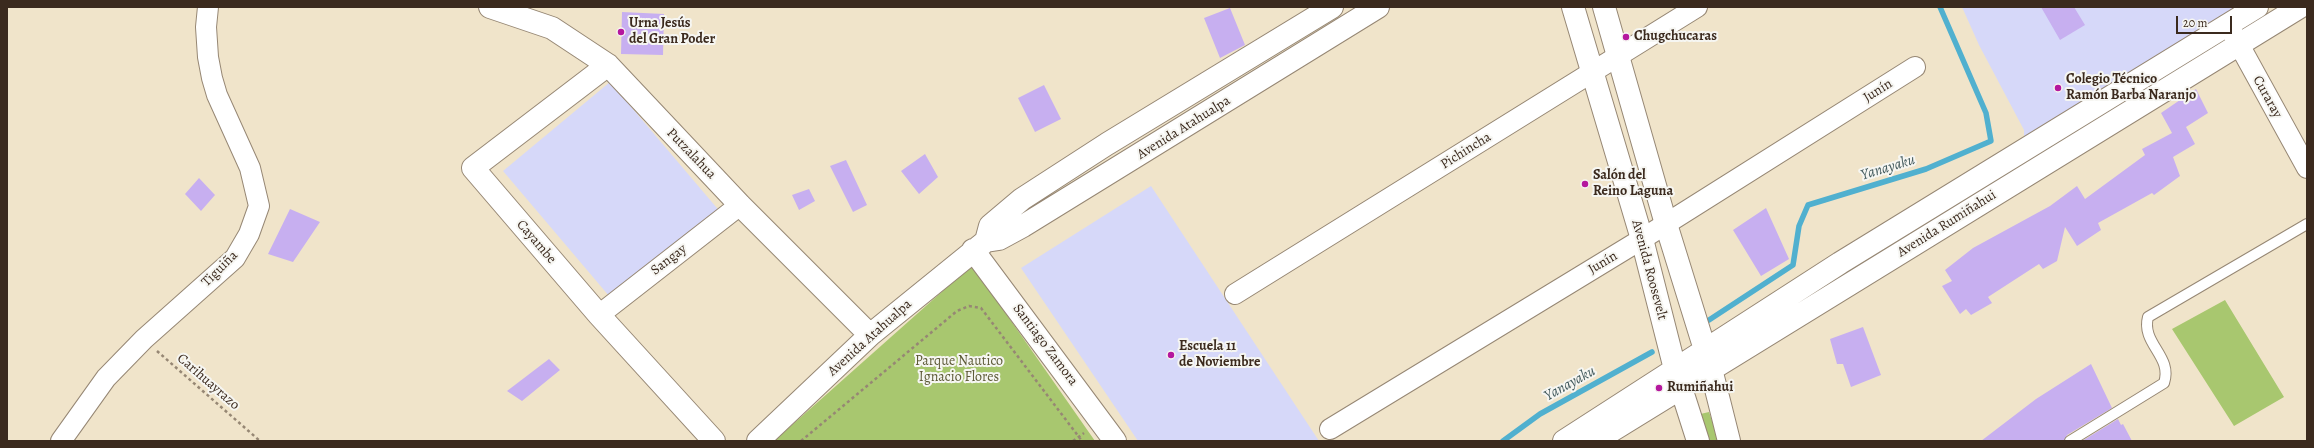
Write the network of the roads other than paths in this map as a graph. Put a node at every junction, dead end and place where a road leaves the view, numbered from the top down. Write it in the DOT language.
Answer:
graph roads {
  1 [pos="208,7"];
  2 [pos="490,7"];
  3 [pos="1332,7"];
  4 [pos="1378,7"];
  5 [pos="1573,7"];
  6 [pos="1604,7"];
  7 [pos="1697,7"];
  8 [pos="2257,7"];
  9 [pos="2300,7"];
  10 [pos="2228,25"];
  11 [pos="2239,45"];
  12 [pos="1617,57"];
  13 [pos="608,65"];
  14 [pos="1915,67"];
  15 [pos="1593,72"];
  16 [pos="2092,109"];
  17 [pos="2102,129"];
  18 [pos="2307,168"];
  19 [pos="1975,180"];
  20 [pos="1987,199"];
  21 [pos="740,205"];
  22 [pos="1666,224"];
  23 [pos="2307,224"];
  24 [pos="1642,239"];
  25 [pos="980,246"];
  26 [pos="1840,263"];
  27 [pos="1852,282"];
  28 [pos="1235,294"];
  29 [pos="1690,303"];
  30 [pos="598,315"];
  31 [pos="1661,315"];
  32 [pos="870,335"];
  33 [pos="1707,359"];
  34 [pos="1678,378"];
  35 [pos="1330,429"];
  36 [pos="61,441"];
  37 [pos="714,441"];
  38 [pos="758,441"];
  39 [pos="1116,441"];
  40 [pos="1564,441"];
  41 [pos="1595,441"];
  42 [pos="1698,441"];
  43 [pos="1729,441"];
  44 [pos="2070,441"];
  1 -- 36 [label="street, Tiguiña"];
  2 -- 13 [label="street, Putzalahua"];
  3 -- 25 [label="street, Avenida Atahualpa"];
  4 -- 25 [label="street, Avenida Atahualpa"];
  5 -- 15 [label="street, Avenida Roosevelt"];
  6 -- 12 [label="street, Avenida Roosevelt"];
  7 -- 12 [label="street, Pichincha"];
  8 -- 10 [label="street, Avenida Rumiñahui"];
  9 -- 11 [label="street, Avenida Rumiñahui"];
  10 -- 11 [label="street, Curaray"];
  10 -- 16 [label="street, Avenida Rumiñahui"];
  11 -- 17 [label="street, Avenida Rumiñahui"];
  11 -- 18 [label="street, Curaray"];
  12 -- 15 [label="street, Pichincha"];
  12 -- 22 [label="street, Avenida Roosevelt"];
  13 -- 21 [label="street, Putzalahua"];
  13 -- 30 [label="street, Cayambe"];
  14 -- 22 [label="street, Junín"];
  15 -- 24 [label="street, Avenida Roosevelt"];
  15 -- 28 [label="street, Pichincha"];
  16 -- 17 [label="street"];
  16 -- 19 [label="street, Avenida Rumiñahui"];
  17 -- 20 [label="street, Avenida Rumiñahui"];
  19 -- 20 [label="street"];
  19 -- 26 [label="street, Avenida Rumiñahui"];
  20 -- 27 [label="street, Avenida Rumiñahui"];
  21 -- 30 [label="street, Sangay"];
  21 -- 32 [label="street, Putzalahua"];
  22 -- 24 [label="street, Junín"];
  22 -- 29 [label="street, Avenida Roosevelt"];
  23 -- 44 [label="lane"];
  24 -- 31 [label="street, Avenida Roosevelt"];
  24 -- 35 [label="street, Junín"];
  25 -- 32 [label="street, Avenida Atahualpa"];
  25 -- 39 [label="street, Santiago Zamora"];
  26 -- 27 [label="street"];
  26 -- 33 [label="street, Avenida Rumiñahui"];
  27 -- 33 [label="street, Avenida Rumiñahui"];
  29 -- 31 [label="street"];
  29 -- 33 [label="street, Avenida Roosevelt"];
  30 -- 37 [label="street, Cayambe"];
  31 -- 34 [label="street, Avenida Roosevelt"];
  32 -- 38 [label="street, Avenida Atahualpa"];
  33 -- 34 [label="street, Avenida Rumiñahui"];
  33 -- 43 [label="street, Avenida Roosevelt"];
  34 -- 40 [label="street, Avenida Rumiñahui"];
  34 -- 41 [label="street, Avenida Rumiñahui"];
  34 -- 42 [label="street, Avenida Roosevelt"];
}
